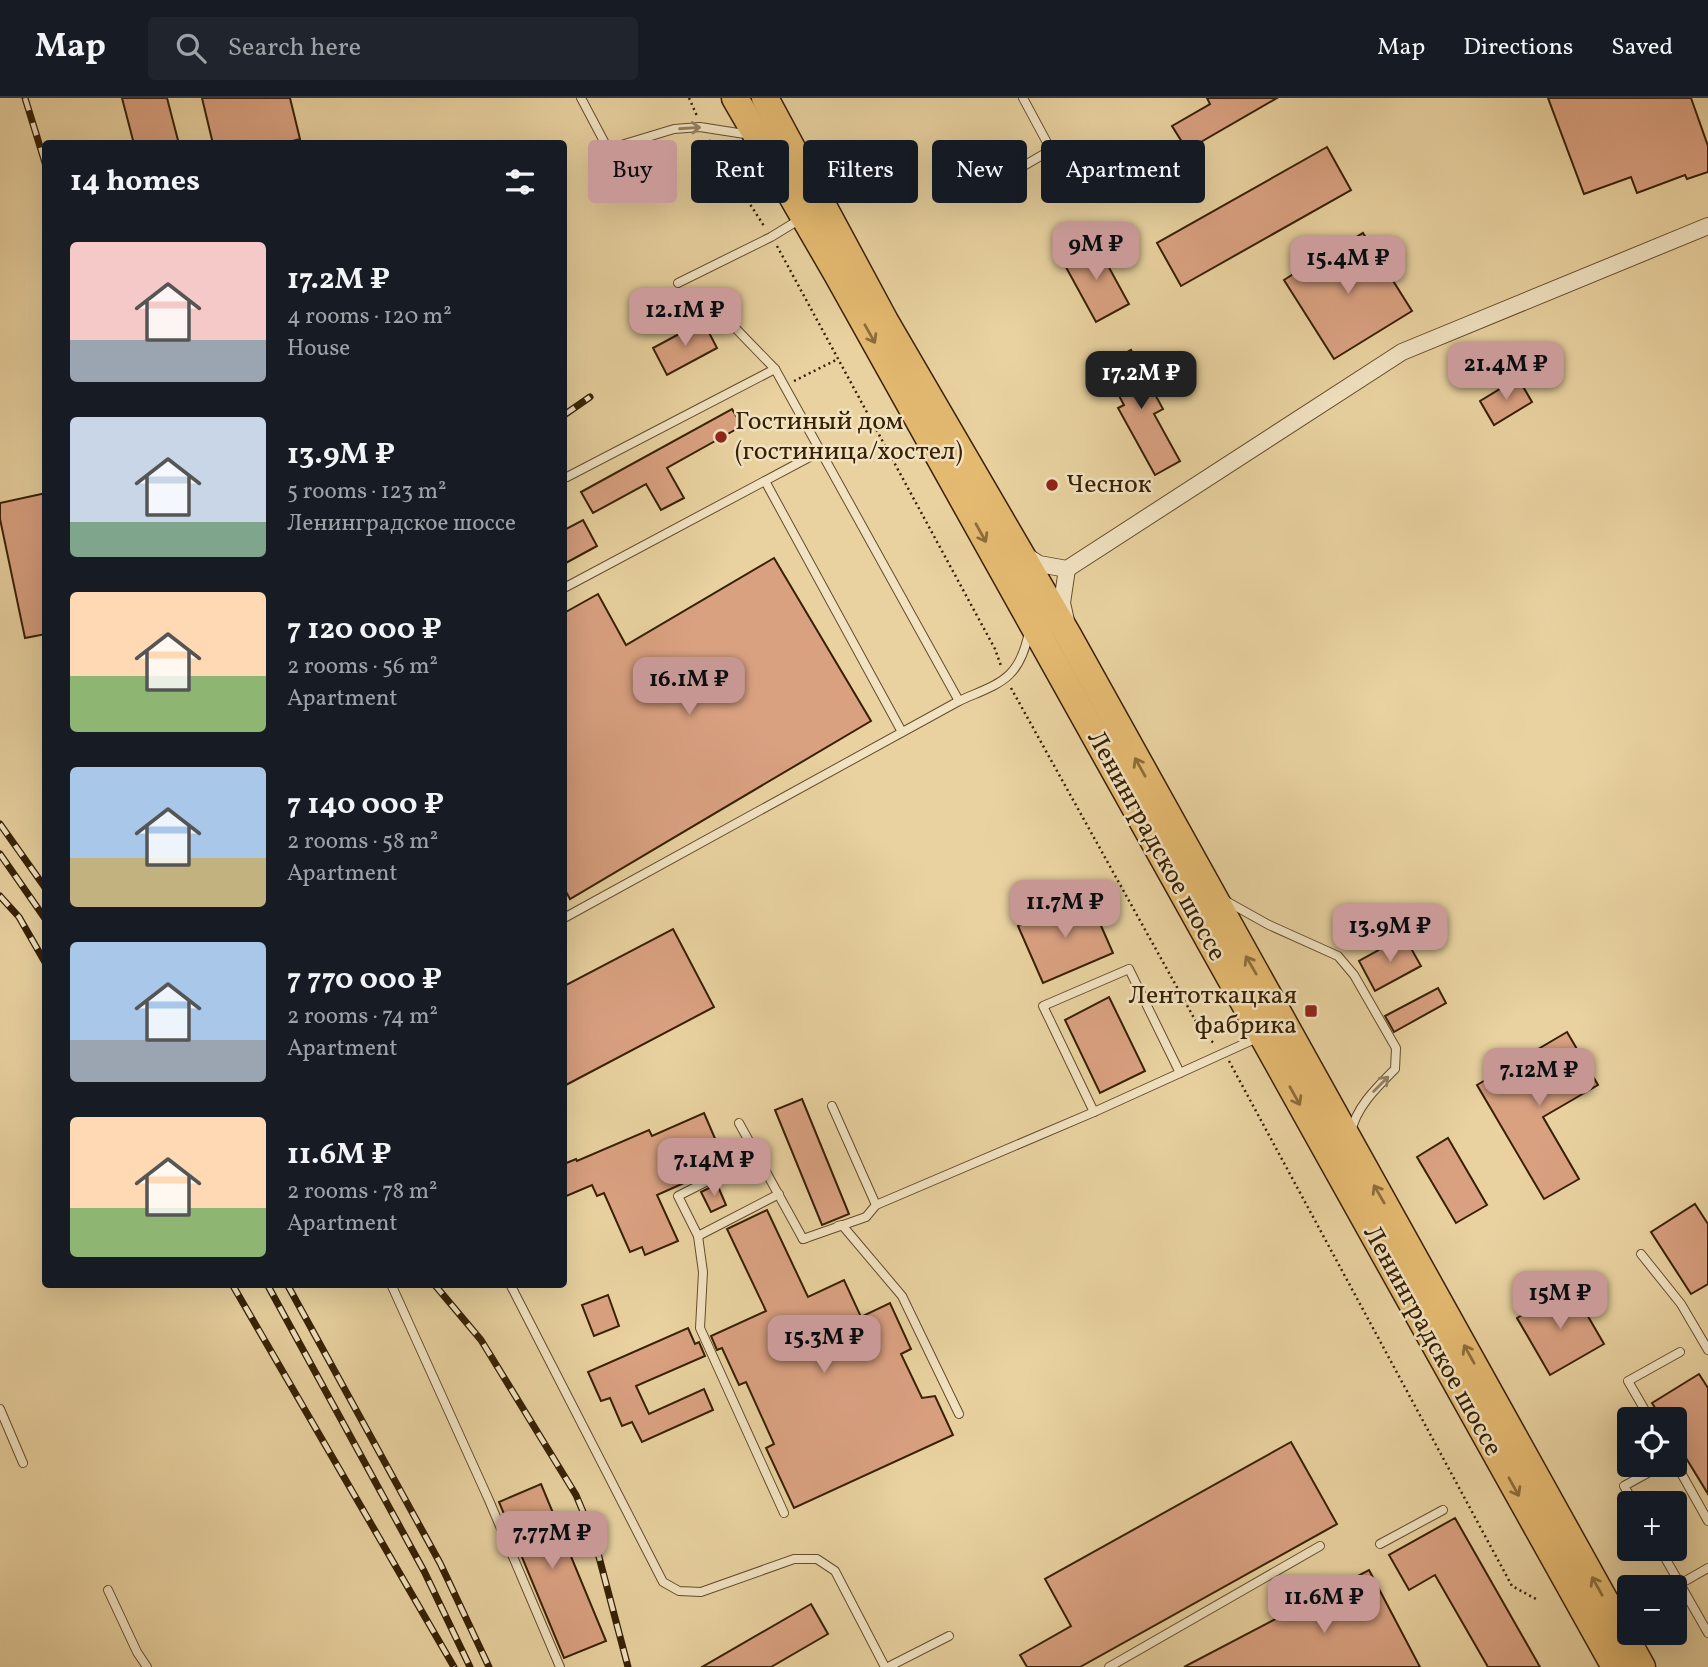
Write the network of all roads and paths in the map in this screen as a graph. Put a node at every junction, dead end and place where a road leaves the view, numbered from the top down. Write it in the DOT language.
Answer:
graph roads {
  1 [pos="581,98"];
  2 [pos="689,98"];
  3 [pos="735,98"];
  4 [pos="765,98"];
  5 [pos="1023,98"];
  6 [pos="700,127"];
  7 [pos="756,136"];
  8 [pos="1027,164"];
  9 [pos="802,218"];
  10 [pos="1708,226"];
  11 [pos="771,237"];
  12 [pos="678,283"];
  13 [pos="714,306"];
  14 [pos="838,359"];
  15 [pos="775,369"];
  16 [pos="785,386"];
  17 [pos="821,451"];
  18 [pos="567,477"];
  19 [pos="765,481"];
  20 [pos="1019,550"];
  21 [pos="1067,569"];
  22 [pos="567,586"];
  23 [pos="1031,622"];
  24 [pos="1068,635"];
  25 [pos="1006,680"];
  26 [pos="959,701"];
  27 [pos="902,732"];
  28 [pos="1208,888"];
  29 [pos="567,916"];
  30 [pos="1274,1030"];
  31 [pos="1224,1052"];
  32 [pos="1181,1073"];
  33 [pos="832,1106"];
  34 [pos="1094,1112"];
  35 [pos="738,1123"];
  36 [pos="1350,1142"];
  37 [pos="757,1156"];
  38 [pos="779,1194"];
  39 [pos="876,1205"];
  40 [pos="842,1225"];
  41 [pos="698,1236"];
  42 [pos="1641,1254"];
  43 [pos="393,1288"];
  44 [pos="512,1288"];
  45 [pos="1708,1350"];
  46 [pos="1680,1352"];
  47 [pos="1643,1407"];
  48 [pos="0,1409"];
  49 [pos="959,1414"];
  50 [pos="23,1463"];
  51 [pos="1640,1477"];
  52 [pos="1683,1477"];
  53 [pos="1627,1491"];
  54 [pos="1443,1510"];
  55 [pos="784,1513"];
  56 [pos="1708,1521"];
  57 [pos="1380,1544"];
  58 [pos="1320,1546"];
  59 [pos="1708,1568"];
  60 [pos="1687,1580"];
  61 [pos="108,1590"];
  62 [pos="1687,1596"];
  63 [pos="1536,1599"];
  64 [pos="1708,1633"];
  65 [pos="949,1636"];
  66 [pos="147,1667"];
  67 [pos="560,1667"];
  68 [pos="887,1667"];
  69 [pos="1109,1667"];
  70 [pos="1615,1667"];
  71 [pos="1642,1667"];
  1 -- 6 [label="lane, one-way"];
  2 -- 6 [label="path"];
  3 -- 7 [label="highway, Ленинградское шоссе"];
  4 -- 20 [label="highway, Ленинградское шоссе"];
  5 -- 8 [label="lane"];
  6 -- 7 [label="lane"];
  6 -- 11 [label="path"];
  7 -- 9 [label="highway, Ленинградское шоссе"];
  9 -- 11 [label="lane"];
  9 -- 23 [label="highway, Ленинградское шоссе, one-way"];
  10 -- 21 [label="street"];
  11 -- 12 [label="lane"];
  11 -- 14 [label="path"];
  13 -- 15 [label="lane"];
  14 -- 16 [label="path"];
  14 -- 25 [label="path"];
  15 -- 16 [label="lane"];
  15 -- 18 [label="lane"];
  16 -- 17 [label="lane"];
  17 -- 19 [label="lane"];
  17 -- 26 [label="lane"];
  19 -- 22 [label="lane"];
  19 -- 27 [label="lane"];
  20 -- 21 [label="street"];
  20 -- 24 [label="highway, Ленинградское шоссе"];
  21 -- 24 [label="street"];
  23 -- 25 [label="lane"];
  23 -- 30 [label="highway, Ленинградское шоссе"];
  28 -- 24 [label="highway, Ленинградское шоссе, one-way"];
  25 -- 26 [label="lane"];
  25 -- 31 [label="path"];
  26 -- 27 [label="lane"];
  27 -- 29 [label="lane"];
  30 -- 28 [label="highway, Ленинградское шоссе, one-way"];
  36 -- 28 [label="lane, one-way"];
  30 -- 31 [label="lane"];
  30 -- 36 [label="highway, Ленинградское шоссе"];
  30 -- 70 [label="highway, Ленинградское шоссе, one-way"];
  31 -- 32 [label="lane"];
  31 -- 63 [label="path"];
  32 -- 34 [label="lane"];
  32 -- 34 [label="lane"];
  33 -- 39 [label="lane"];
  34 -- 39 [label="lane"];
  35 -- 37 [label="lane"];
  71 -- 36 [label="highway, Ленинградское шоссе, one-way"];
  37 -- 38 [label="lane"];
  37 -- 41 [label="lane"];
  38 -- 40 [label="lane"];
  38 -- 41 [label="lane"];
  39 -- 40 [label="lane"];
  40 -- 49 [label="lane"];
  41 -- 55 [label="lane"];
  42 -- 45 [label="lane"];
  43 -- 67 [label="lane"];
  44 -- 68 [label="lane"];
  46 -- 47 [label="lane"];
  48 -- 50 [label="lane"];
  51 -- 53 [label="lane"];
  52 -- 56 [label="lane"];
  54 -- 57 [label="lane"];
  58 -- 69 [label="lane"];
  59 -- 60 [label="lane"];
  61 -- 66 [label="lane"];
  62 -- 64 [label="lane"];
  65 -- 68 [label="lane"];
}
